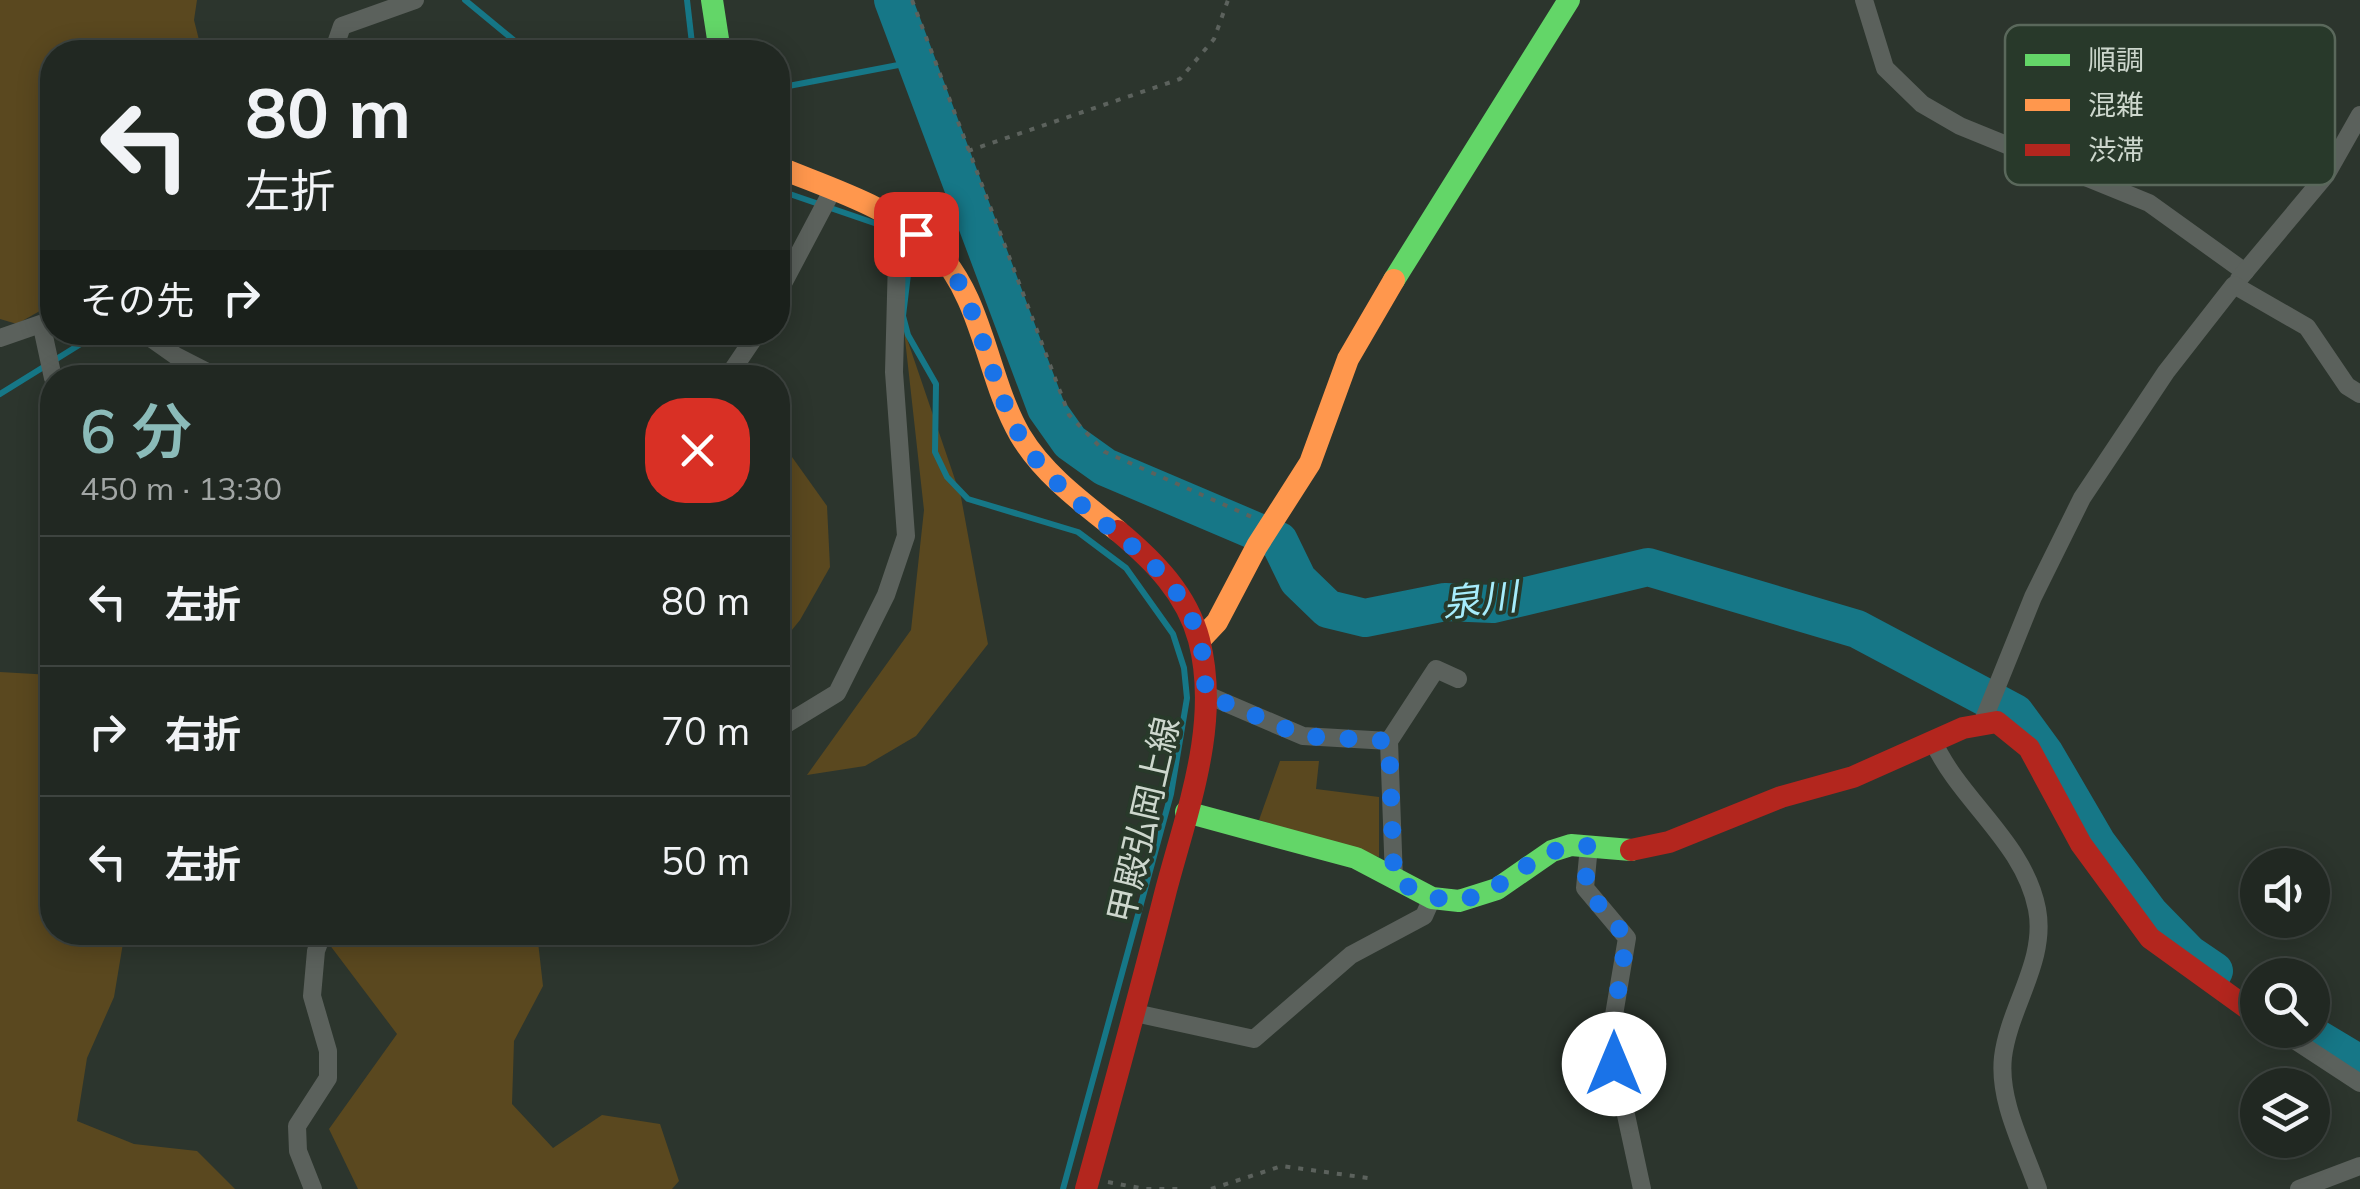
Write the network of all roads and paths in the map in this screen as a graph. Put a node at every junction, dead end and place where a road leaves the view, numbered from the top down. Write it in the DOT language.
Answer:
graph roads {
  1 [pos="415,0"];
  2 [pos="712,0"];
  3 [pos="912,0"];
  4 [pos="1228,0"];
  5 [pos="1569,0"];
  6 [pos="1864,0"];
  7 [pos="337,40"];
  8 [pos="718,40"];
  9 [pos="2360,115"];
  10 [pos="2005,144"];
  11 [pos="968,151"];
  12 [pos="2335,159"];
  13 [pos="790,176"];
  14 [pos="2104,185"];
  15 [pos="2318,185"];
  16 [pos="826,204"];
  17 [pos="916,234"];
  18 [pos="790,271"];
  19 [pos="2240,279"];
  20 [pos="40,326"];
  21 [pos="0,338"];
  22 [pos="160,345"];
  23 [pos="194,365"];
  24 [pos="2360,394"];
  25 [pos="1270,525"];
  26 [pos="1202,639"];
  27 [pos="1458,680"];
  28 [pos="1205,694"];
  29 [pos="1984,716"];
  30 [pos="790,722"];
  31 [pos="1389,741"];
  32 [pos="1933,741"];
  33 [pos="1186,812"];
  34 [pos="1589,846"];
  35 [pos="1394,878"];
  36 [pos="1432,898"];
  37 [pos="318,945"];
  38 [pos="2240,1003"];
  39 [pos="1134,1012"];
  40 [pos="2307,1048"];
  41 [pos="2360,1083"];
  42 [pos="2360,1166"];
  43 [pos="1368,1178"];
  44 [pos="1088,1184"];
  45 [pos="313,1189"];
  46 [pos="1185,1189"];
  47 [pos="1211,1189"];
  48 [pos="1642,1189"];
  49 [pos="2038,1189"];
  50 [pos="2299,1189"];
  1 -- 7 [label="street"];
  2 -- 8 [label="street"];
  3 -- 11 [label="path"];
  4 -- 11 [label="path"];
  5 -- 25 [label="street"];
  6 -- 10 [label="street"];
  9 -- 12 [label="street"];
  11 -- 25 [label="path"];
  13 -- 16 [label="street, 甲殿弘岡上線"];
  14 -- 19 [label="street"];
  15 -- 19 [label="street"];
  16 -- 17 [label="street, 甲殿弘岡上線"];
  16 -- 18 [label="street"];
  17 -- 26 [label="street, 甲殿弘岡上線"];
  17 -- 30 [label="street"];
  19 -- 24 [label="street"];
  19 -- 29 [label="street"];
  20 -- 21 [label="street"];
  22 -- 23 [label="street"];
  25 -- 26 [label="street"];
  26 -- 28 [label="street, 甲殿弘岡上線"];
  27 -- 31 [label="street"];
  28 -- 31 [label="street"];
  28 -- 33 [label="street, 甲殿弘岡上線"];
  29 -- 32 [label="street"];
  29 -- 38 [label="street"];
  31 -- 35 [label="street"];
  32 -- 34 [label="street"];
  32 -- 49 [label="street"];
  33 -- 35 [label="street"];
  33 -- 39 [label="street, 甲殿弘岡上線"];
  34 -- 36 [label="street"];
  34 -- 48 [label="street"];
  35 -- 36 [label="street"];
  36 -- 39 [label="street"];
  37 -- 45 [label="street"];
  39 -- 44 [label="street, 甲殿弘岡上線"];
  40 -- 41 [label="street"];
  42 -- 50 [label="street"];
  43 -- 47 [label="path"];
  44 -- 46 [label="path"];
}
